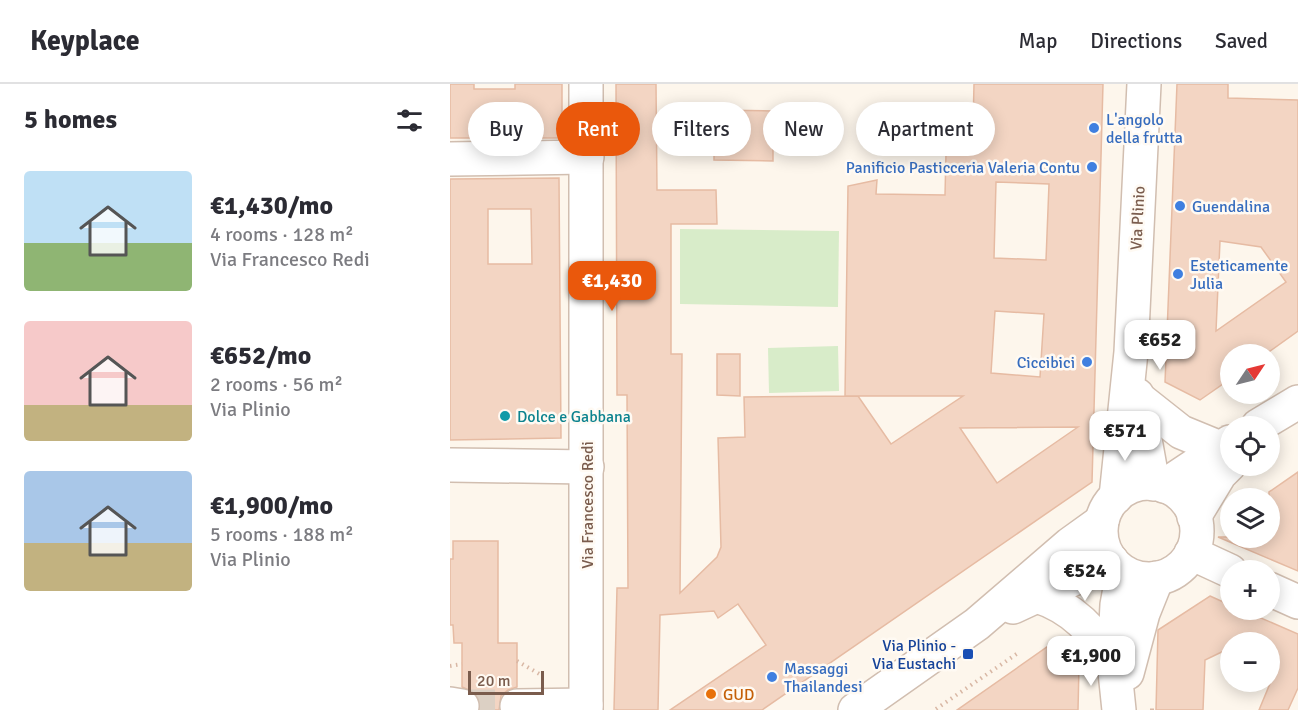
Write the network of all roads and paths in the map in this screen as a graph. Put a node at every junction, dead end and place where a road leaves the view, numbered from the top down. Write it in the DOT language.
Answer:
graph roads {
  1 [pos="586,84"];
  2 [pos="1144,84"];
  3 [pos="587,157"];
  4 [pos="450,159"];
  5 [pos="1131,352"];
  6 [pos="1138,398"];
  7 [pos="1220,448"];
  8 [pos="1220,454"];
  9 [pos="450,465"];
  10 [pos="586,467"];
  11 [pos="1220,468"];
  12 [pos="1159,485"];
  13 [pos="1109,509"];
  14 [pos="1194,517"];
  15 [pos="1191,553"];
  16 [pos="1118,566"];
  17 [pos="1220,566"];
  18 [pos="1157,578"];
  19 [pos="1280,594"];
  20 [pos="1037,596"];
  21 [pos="1298,602"];
  22 [pos="977,624"];
  23 [pos="1018,653"];
  24 [pos="518,661"];
  25 [pos="1114,662"];
  26 [pos="462,664"];
  27 [pos="450,666"];
  28 [pos="548,676"];
  29 [pos="517,706"];
  30 [pos="586,708"];
  31 [pos="936,709"];
  32 [pos="1119,709"];
  33 [pos="855,710"];
  1 -- 3 [label="street, Via Francesco Redi"];
  2 -- 5 [label="street, Via Plinio"];
  3 -- 4 [label="street"];
  3 -- 10 [label="street, Via Francesco Redi"];
  5 -- 6 [label="street, Via Plinio"];
  5 -- 13 [label="street, Via Plinio"];
  6 -- 7 [label="street"];
  6 -- 12 [label="street, Via Plinio"];
  8 -- 12 [label="street"];
  9 -- 10 [label="street"];
  10 -- 30 [label="street, Via Francesco Redi"];
  11 -- 14 [label="street"];
  12 -- 13 [label="street"];
  12 -- 14 [label="street"];
  13 -- 16 [label="street"];
  13 -- 22 [label="street"];
  14 -- 15 [label="street"];
  15 -- 17 [label="street"];
  15 -- 18 [label="street"];
  16 -- 18 [label="street"];
  16 -- 20 [label="street"];
  16 -- 25 [label="street"];
  18 -- 32 [label="street"];
  19 -- 21 [label="street"];
  20 -- 22 [label="street"];
  20 -- 25 [label="street"];
  22 -- 33 [label="street"];
  23 -- 31 [label="path"];
  24 -- 28 [label="path"];
  25 -- 32 [label="street"];
  26 -- 27 [label="path"];
  29 -- 30 [label="street"];
}
